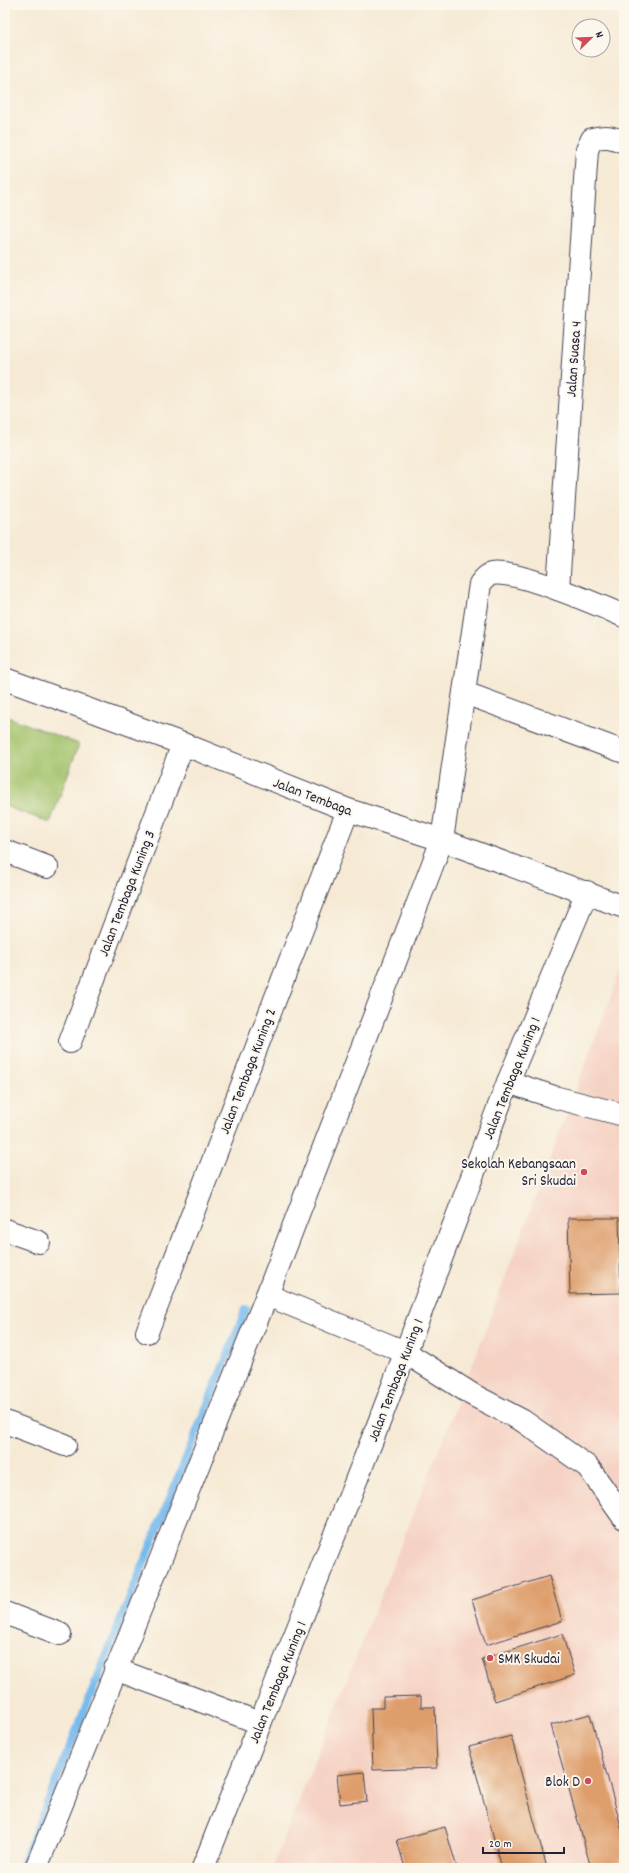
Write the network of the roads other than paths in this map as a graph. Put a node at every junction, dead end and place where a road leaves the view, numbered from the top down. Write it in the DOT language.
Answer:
graph roads {
  1 [pos="624,142"];
  2 [pos="558,589"];
  3 [pos="624,616"];
  4 [pos="5,679"];
  5 [pos="465,693"];
  6 [pos="183,744"];
  7 [pos="624,752"];
  8 [pos="348,810"];
  9 [pos="442,840"];
  10 [pos="5,851"];
  11 [pos="47,867"];
  12 [pos="587,892"];
  13 [pos="624,907"];
  14 [pos="70,1042"];
  15 [pos="508,1082"];
  16 [pos="624,1115"];
  17 [pos="5,1230"];
  18 [pos="39,1242"];
  19 [pos="266,1295"];
  20 [pos="147,1332"];
  21 [pos="405,1352"];
  22 [pos="5,1422"];
  23 [pos="65,1444"];
  24 [pos="624,1518"];
  25 [pos="5,1613"];
  26 [pos="60,1634"];
  27 [pos="115,1670"];
  28 [pos="260,1723"];
  29 [pos="36,1868"];
  30 [pos="203,1868"];
  1 -- 2 [label="street, Jalan Suasa 4"];
  2 -- 3 [label="street"];
  2 -- 5 [label="street"];
  4 -- 6 [label="street, Jalan Tembaga"];
  5 -- 7 [label="street"];
  5 -- 9 [label="street"];
  6 -- 8 [label="street, Jalan Tembaga"];
  6 -- 14 [label="street, Jalan Tembaga Kuning 3"];
  8 -- 9 [label="street, Jalan Tembaga"];
  8 -- 20 [label="street, Jalan Tembaga Kuning 2"];
  9 -- 12 [label="street, Jalan Tembaga"];
  9 -- 19 [label="street"];
  10 -- 11 [label="street"];
  12 -- 13 [label="street, Jalan Tembaga"];
  12 -- 15 [label="street, Jalan Tembaga Kuning 1"];
  15 -- 16 [label="street"];
  15 -- 21 [label="street, Jalan Tembaga Kuning 1"];
  17 -- 18 [label="street"];
  19 -- 21 [label="street"];
  19 -- 27 [label="street"];
  21 -- 24 [label="street"];
  21 -- 28 [label="street, Jalan Tembaga Kuning 1"];
  22 -- 23 [label="street"];
  25 -- 26 [label="street"];
  27 -- 28 [label="street"];
  27 -- 29 [label="street"];
  28 -- 30 [label="street, Jalan Tembaga Kuning 1"];
}
